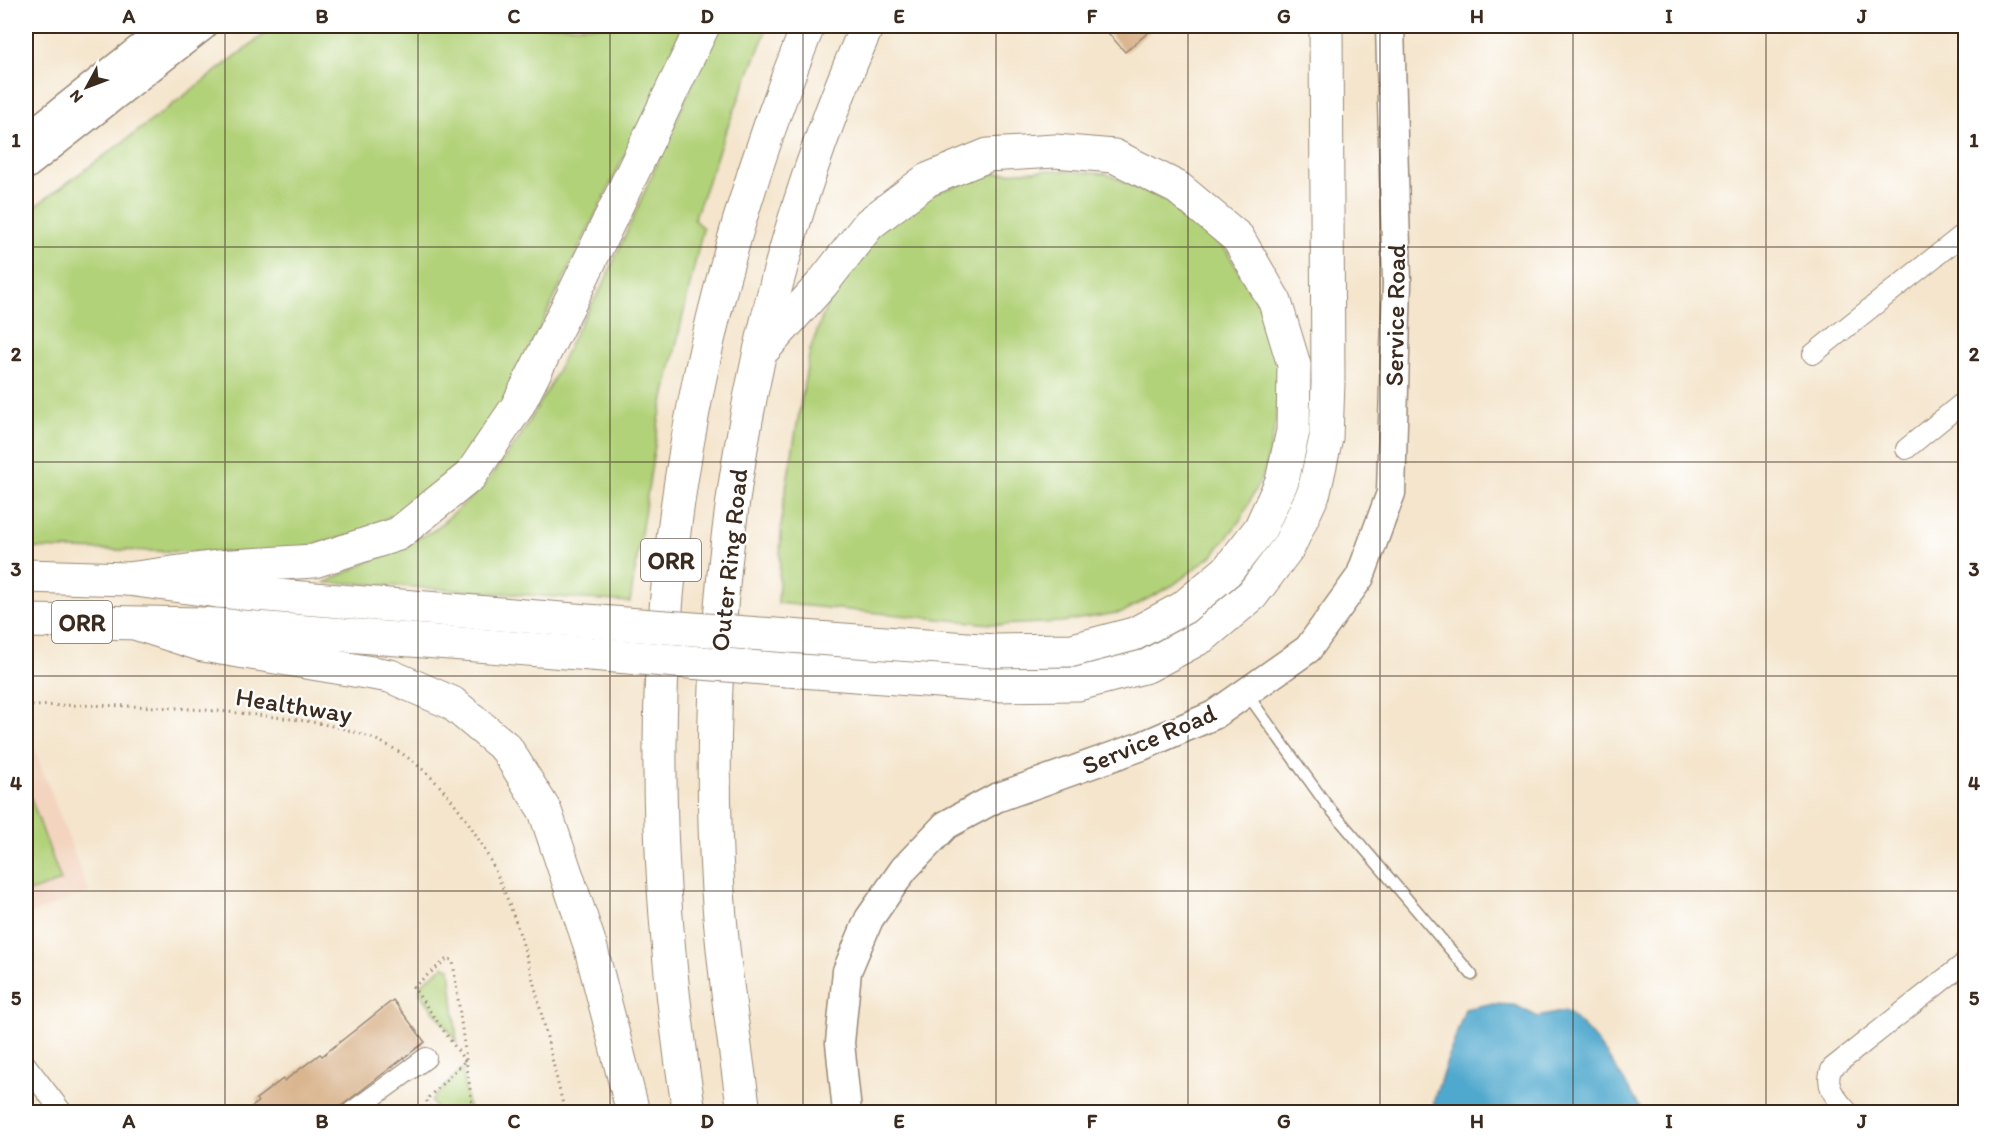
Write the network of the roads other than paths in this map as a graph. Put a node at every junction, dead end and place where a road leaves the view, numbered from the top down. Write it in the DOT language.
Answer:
graph roads {
  1 [pos="169,26"];
  2 [pos="203,26"];
  3 [pos="703,26"];
  4 [pos="808,26"];
  5 [pos="867,26"];
  6 [pos="1326,26"];
  7 [pos="1390,26"];
  8 [pos="26,139"];
  9 [pos="26,165"];
  10 [pos="1965,232"];
  11 [pos="760,353"];
  12 [pos="1813,354"];
  13 [pos="1965,400"];
  14 [pos="1906,449"];
  15 [pos="26,576"];
  16 [pos="128,579"];
  17 [pos="26,621"];
  18 [pos="138,624"];
  19 [pos="1246,692"];
  20 [pos="1965,962"];
  21 [pos="1472,975"];
  22 [pos="426,1058"];
  23 [pos="26,1065"];
  24 [pos="62,1113"];
  25 [pos="352,1113"];
  26 [pos="633,1113"];
  27 [pos="689,1113"];
  28 [pos="744,1113"];
  29 [pos="847,1113"];
  30 [pos="1848,1113"];
  1 -- 8 [label="main road"];
  2 -- 9 [label="main road"];
  3 -- 16 [label="highway"];
  4 -- 27 [label="highway, ORR"];
  5 -- 11 [label="highway, Outer Ring Road / ORR"];
  6 -- 18 [label="highway, bridge"];
  7 -- 19 [label="main road, Service Road"];
  10 -- 12 [label="street"];
  11 -- 16 [label="highway, bridge"];
  11 -- 28 [label="highway, Outer Ring Road / ORR"];
  13 -- 14 [label="street"];
  15 -- 16 [label="highway, ORR"];
  17 -- 18 [label="highway, ORR"];
  18 -- 26 [label="highway"];
  19 -- 21 [label="lane"];
  19 -- 29 [label="main road, Service Road"];
  20 -- 30 [label="street"];
  22 -- 25 [label="street"];
  23 -- 24 [label="street"];
}
